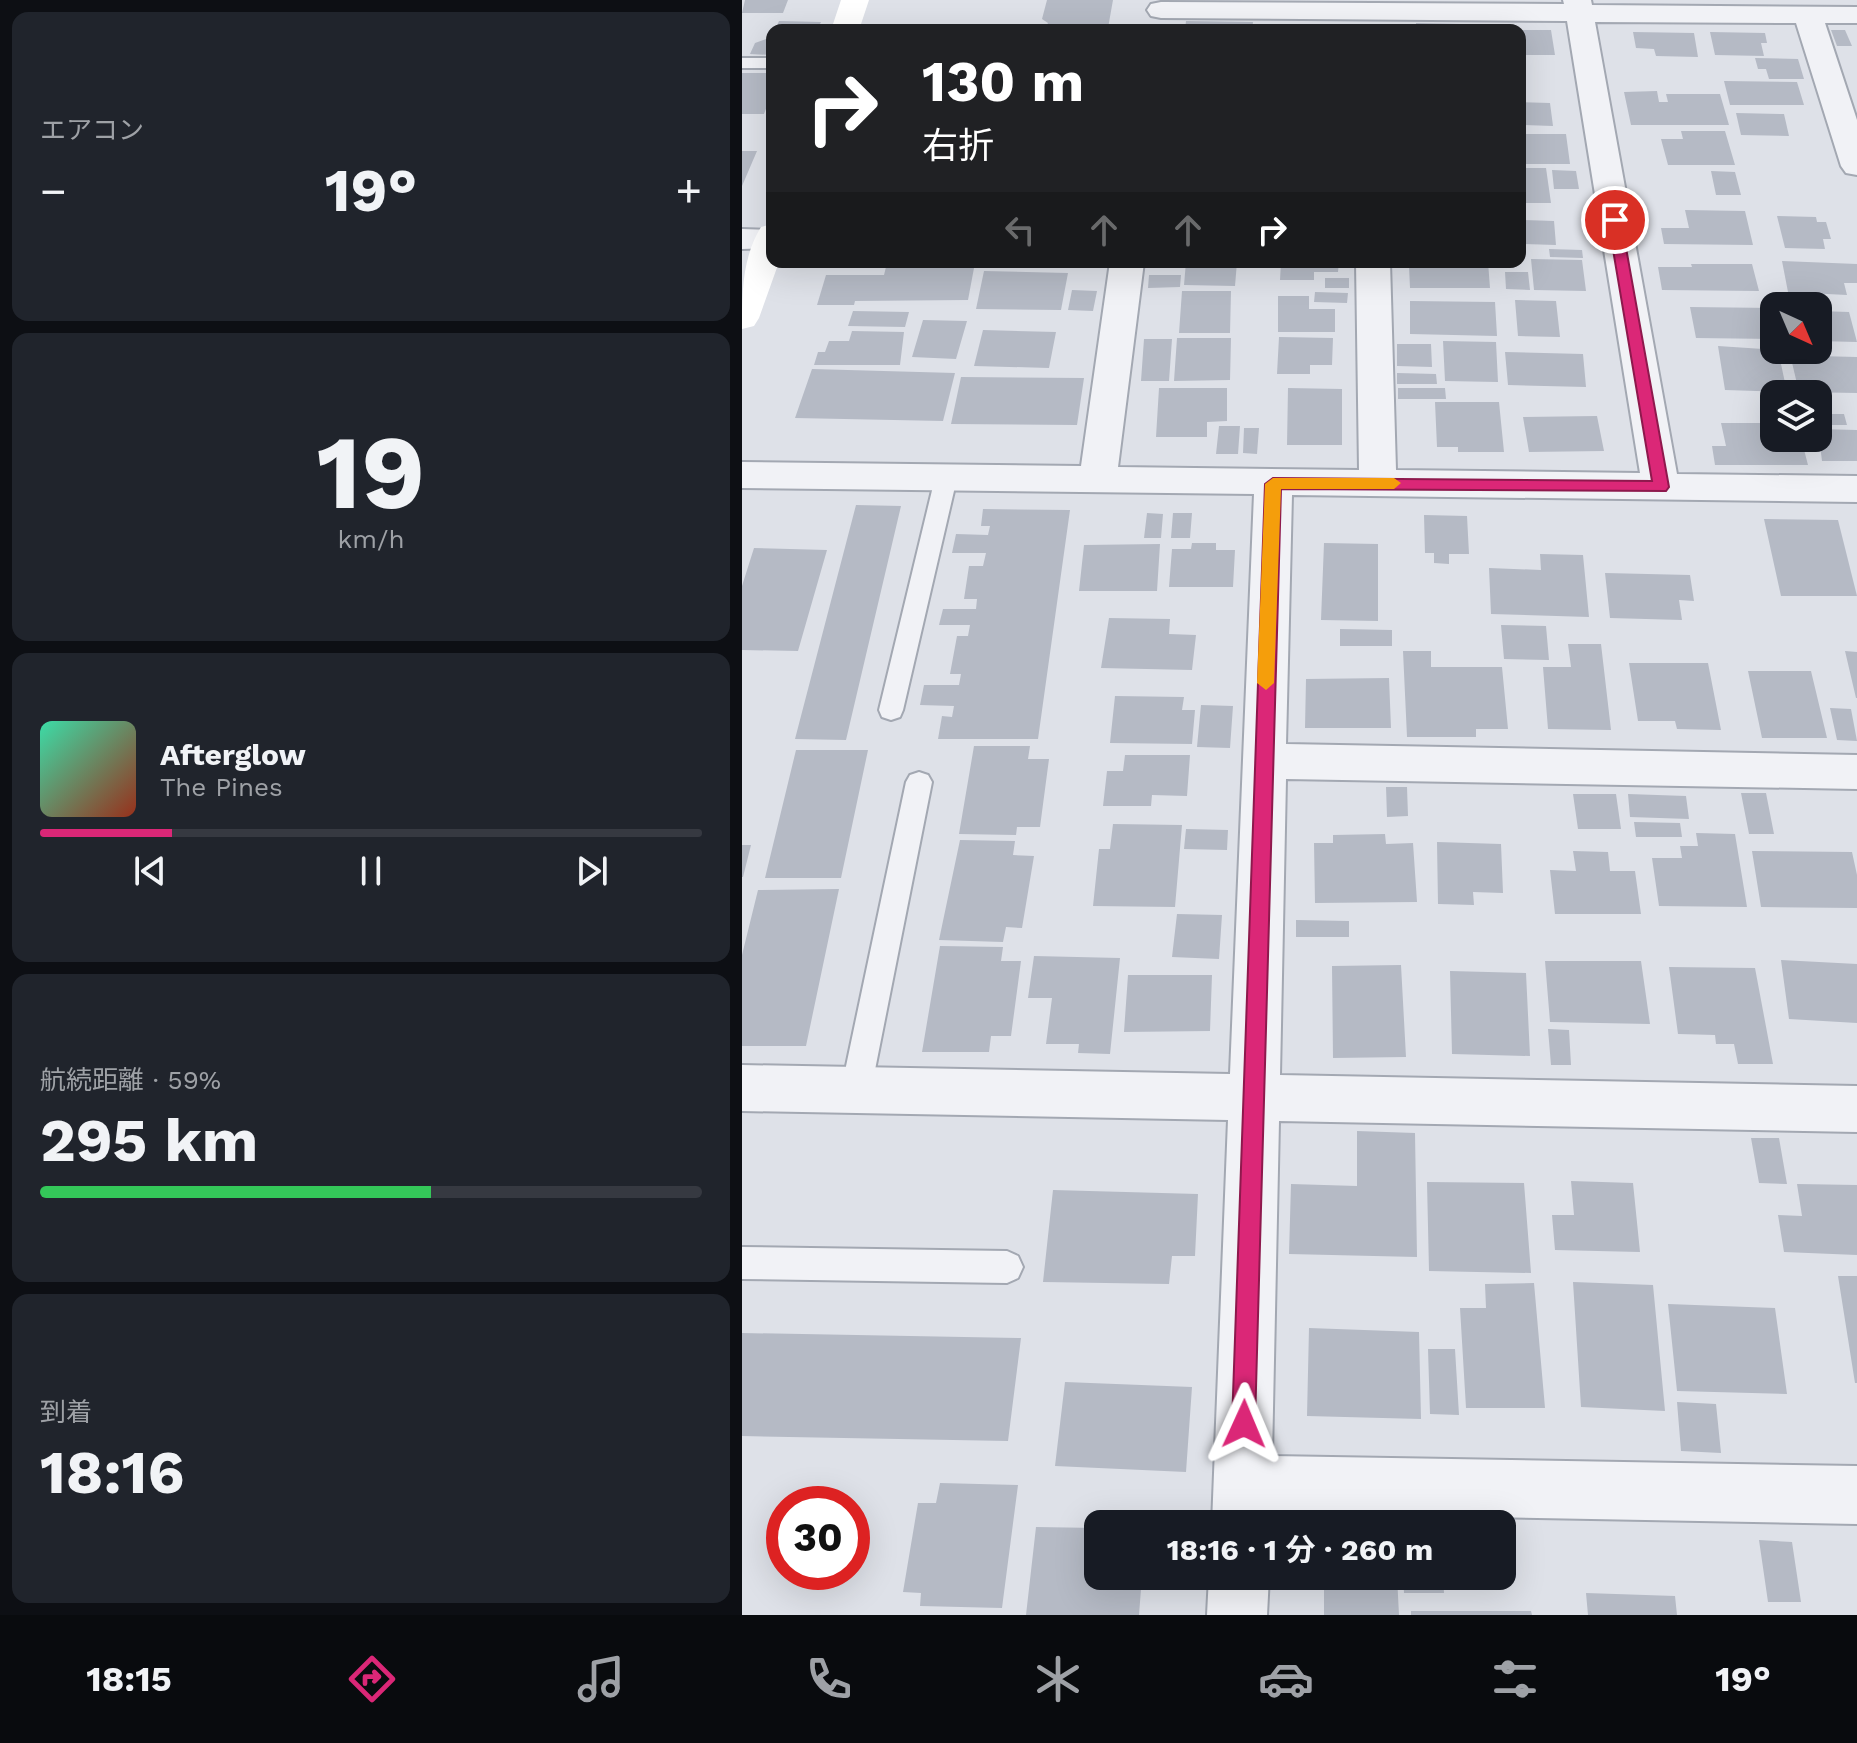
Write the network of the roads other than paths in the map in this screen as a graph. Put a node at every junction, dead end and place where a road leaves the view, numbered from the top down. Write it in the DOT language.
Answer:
graph roads {
  1 [pos="855,0"];
  2 [pos="1578,6"];
  3 [pos="1161,13"];
  4 [pos="1808,15"];
  5 [pos="1857,15"];
  6 [pos="1367,21"];
  7 [pos="847,24"];
  8 [pos="742,63"];
  9 [pos="766,63"];
  10 [pos="1857,166"];
  11 [pos="761,237"];
  12 [pos="1126,268"];
  13 [pos="1373,268"];
  14 [pos="742,318"];
  15 [pos="742,475"];
  16 [pos="946,478"];
  17 [pos="1098,480"];
  18 [pos="1378,483"];
  19 [pos="1273,484"];
  20 [pos="1661,487"];
  21 [pos="1857,489"];
  22 [pos="891,710"];
  23 [pos="1263,761"];
  24 [pos="1857,772"];
  25 [pos="919,782"];
  26 [pos="742,1088"];
  27 [pos="856,1090"];
  28 [pos="1252,1095"];
  29 [pos="1857,1109"];
  30 [pos="742,1263"];
  31 [pos="1007,1267"];
  32 [pos="1857,1495"];
  33 [pos="1242,1504"];
  34 [pos="1238,1590"];
  35 [pos="1237,1615"];
  1 -- 7 [label="main road"];
  2 -- 4 [label="street"];
  2 -- 6 [label="street"];
  2 -- 20 [label="street"];
  3 -- 6 [label="street"];
  4 -- 5 [label="street"];
  4 -- 10 [label="street"];
  8 -- 9 [label="lane"];
  11 -- 14 [label="main road"];
  12 -- 17 [label="street"];
  13 -- 18 [label="street"];
  15 -- 16 [label="street"];
  16 -- 17 [label="street"];
  16 -- 22 [label="lane"];
  17 -- 19 [label="street"];
  18 -- 19 [label="street"];
  18 -- 20 [label="street"];
  19 -- 23 [label="street"];
  20 -- 21 [label="street"];
  23 -- 24 [label="street"];
  23 -- 28 [label="street"];
  25 -- 27 [label="lane"];
  26 -- 27 [label="street"];
  27 -- 28 [label="street"];
  28 -- 29 [label="street"];
  28 -- 33 [label="street"];
  30 -- 31 [label="lane"];
  32 -- 33 [label="street"];
  34 -- 35 [label="street"];
}
